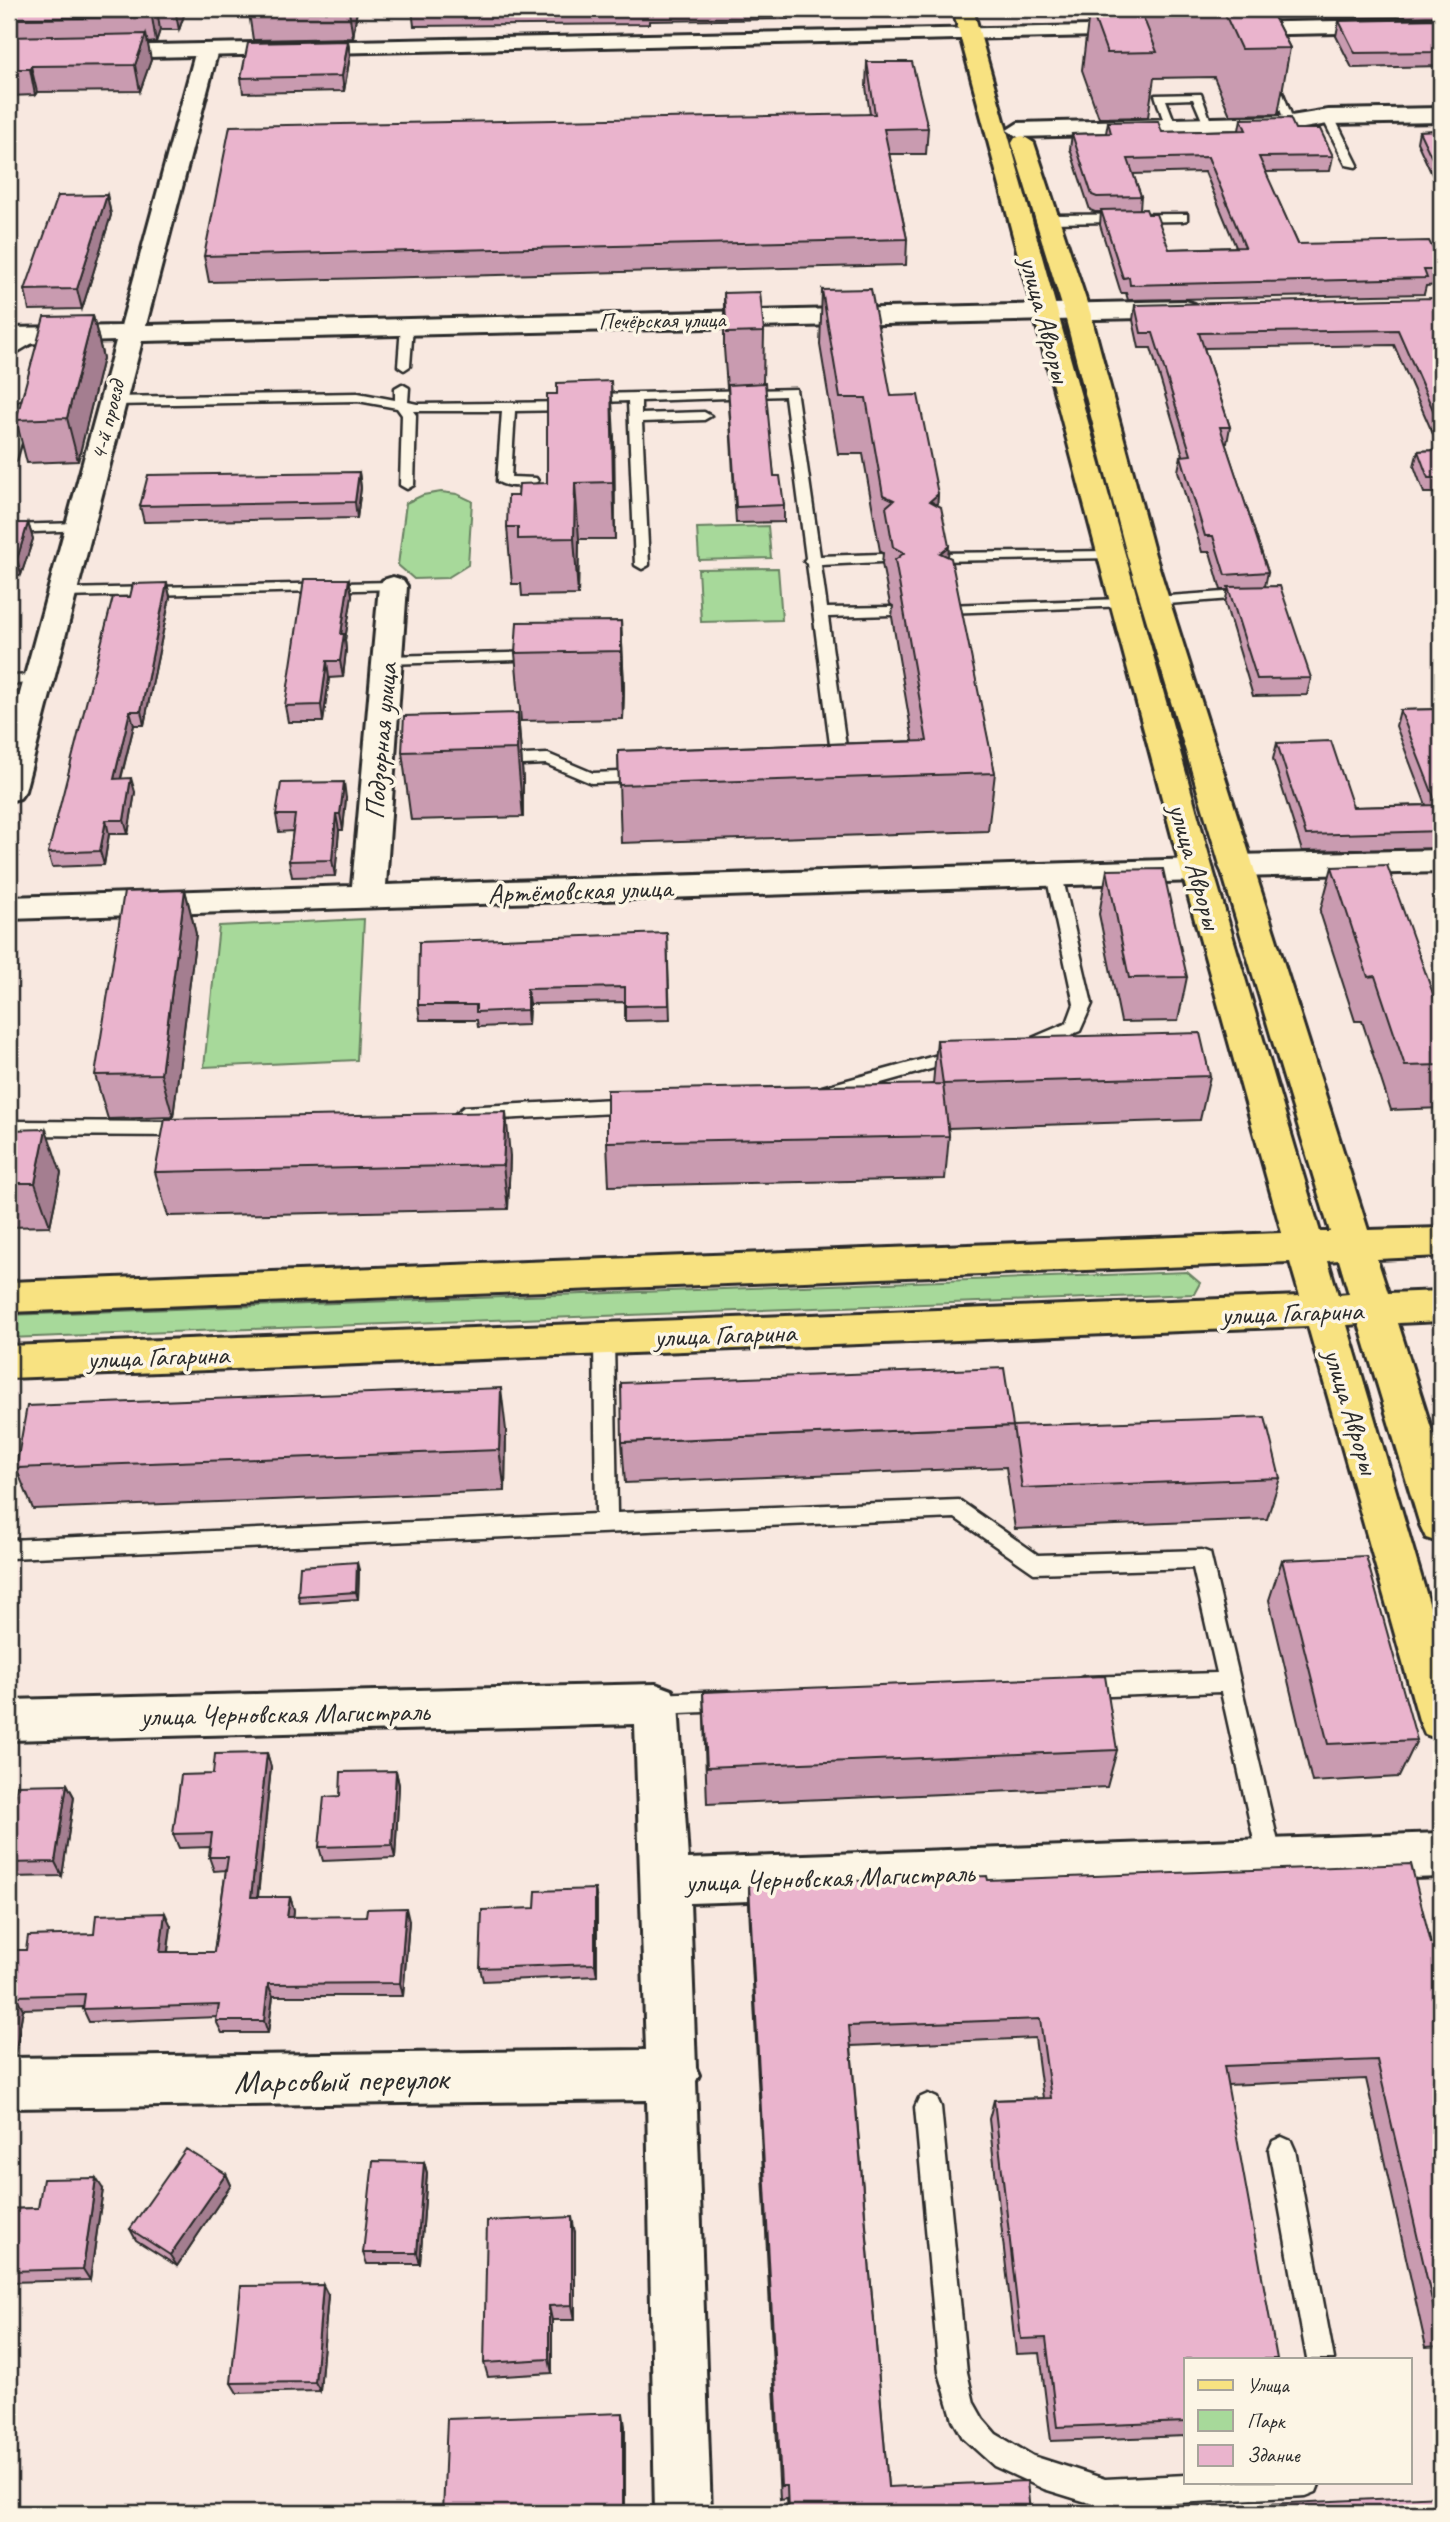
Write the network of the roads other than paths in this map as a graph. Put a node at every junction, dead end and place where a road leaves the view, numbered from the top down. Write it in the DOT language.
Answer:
graph roads {
  1 [pos="979,23"];
  2 [pos="1441,25"];
  3 [pos="1212,30"];
  4 [pos="1158,31"];
  5 [pos="207,50"];
  6 [pos="9,54"];
  7 [pos="1267,65"];
  8 [pos="1441,115"];
  9 [pos="1328,117"];
  10 [pos="1291,123"];
  11 [pos="1209,125"];
  12 [pos="1170,126"];
  13 [pos="1018,130"];
  14 [pos="1352,165"];
  15 [pos="1183,216"];
  16 [pos="1048,219"];
  17 [pos="1204,308"];
  18 [pos="1043,312"];
  19 [pos="1077,312"];
  20 [pos="407,326"];
  21 [pos="130,333"];
  22 [pos="9,336"];
  23 [pos="42,339"];
  24 [pos="9,353"];
  25 [pos="404,366"];
  26 [pos="30,385"];
  27 [pos="402,388"];
  28 [pos="634,397"];
  29 [pos="112,401"];
  30 [pos="401,405"];
  31 [pos="509,408"];
  32 [pos="704,416"];
  33 [pos="635,418"];
  34 [pos="9,460"];
  35 [pos="531,481"];
  36 [pos="407,485"];
  37 [pos="80,527"];
  38 [pos="9,529"];
  39 [pos="1110,555"];
  40 [pos="935,557"];
  41 [pos="881,558"];
  42 [pos="811,561"];
  43 [pos="642,565"];
  44 [pos="393,586"];
  45 [pos="63,593"];
  46 [pos="1272,594"];
  47 [pos="1155,601"];
  48 [pos="1124,603"];
  49 [pos="945,609"];
  50 [pos="891,611"];
  51 [pos="819,613"];
  52 [pos="566,656"];
  53 [pos="386,660"];
  54 [pos="39,680"];
  55 [pos="9,681"];
  56 [pos="482,761"];
  57 [pos="828,770"];
  58 [pos="660,775"];
  59 [pos="9,791"];
  60 [pos="1441,861"];
  61 [pos="1235,866"];
  62 [pos="1197,870"];
  63 [pos="1054,875"];
  64 [pos="368,897"];
  65 [pos="9,908"];
  66 [pos="1014,1048"];
  67 [pos="974,1052"];
  68 [pos="808,1095"];
  69 [pos="655,1103"];
  70 [pos="447,1115"];
  71 [pos="9,1128"];
  72 [pos="210,1129"];
  73 [pos="1441,1242"];
  74 [pos="1354,1246"];
  75 [pos="1304,1248"];
  76 [pos="9,1297"];
  77 [pos="1441,1306"];
  78 [pos="1374,1308"];
  79 [pos="1322,1310"];
  80 [pos="604,1339"];
  81 [pos="9,1362"];
  82 [pos="607,1522"];
  83 [pos="1441,1525"];
  84 [pos="9,1549"];
  85 [pos="1229,1682"];
  86 [pos="1062,1688"];
  87 [pos="756,1699"];
  88 [pos="656,1704"];
  89 [pos="9,1720"];
  90 [pos="1441,1720"];
  91 [pos="1441,1855"];
  92 [pos="1271,1863"];
  93 [pos="666,1882"];
  94 [pos="674,2076"];
  95 [pos="9,2083"];
  96 [pos="928,2107"];
  97 [pos="1282,2150"];
  98 [pos="1321,2358"];
  99 [pos="1287,2484"];
  100 [pos="1106,2503"];
  101 [pos="683,2513"];
  1 -- 4 [label="street"];
  1 -- 5 [label="street"];
  1 -- 13 [label="main road, улица Авроры"];
  1 -- 18 [label="main road, улица Авроры"];
  2 -- 3 [label="street"];
  5 -- 6 [label="street"];
  5 -- 21 [label="street, 4-й проезд"];
  7 -- 10 [label="lane"];
  8 -- 9 [label="street"];
  9 -- 10 [label="street"];
  9 -- 14 [label="lane"];
  10 -- 11 [label="street"];
  11 -- 12 [label="street"];
  11 -- 12 [label="lane"];
  12 -- 13 [label="street"];
  13 -- 16 [label="main road, улица Авроры"];
  15 -- 16 [label="lane"];
  16 -- 19 [label="main road, улица Авроры"];
  17 -- 19 [label="street, Печёрская улица"];
  18 -- 19 [label="street, Печёрская улица"];
  18 -- 20 [label="street, Печёрская улица"];
  18 -- 39 [label="main road, улица Авроры"];
  19 -- 47 [label="main road, улица Авроры"];
  20 -- 21 [label="street, Печёрская улица"];
  20 -- 25 [label="lane"];
  21 -- 23 [label="street, Печёрская улица"];
  21 -- 29 [label="street, 4-й проезд"];
  22 -- 23 [label="street, Печёрская улица"];
  23 -- 24 [label="lane"];
  26 -- 34 [label="lane"];
  27 -- 30 [label="lane"];
  28 -- 31 [label="lane"];
  28 -- 33 [label="lane"];
  28 -- 42 [label="lane"];
  29 -- 30 [label="lane"];
  29 -- 37 [label="street, 4-й проезд"];
  30 -- 31 [label="lane"];
  30 -- 36 [label="lane"];
  31 -- 35 [label="lane"];
  32 -- 33 [label="lane"];
  33 -- 43 [label="lane"];
  37 -- 38 [label="lane"];
  37 -- 45 [label="street, 4-й проезд"];
  39 -- 40 [label="lane"];
  39 -- 48 [label="main road, улица Авроры"];
  41 -- 42 [label="lane"];
  42 -- 51 [label="lane"];
  44 -- 45 [label="lane"];
  44 -- 53 [label="street, Подзорная улица"];
  45 -- 54 [label="street, 4-й проезд"];
  46 -- 47 [label="lane"];
  47 -- 61 [label="main road, улица Авроры"];
  48 -- 49 [label="lane"];
  48 -- 62 [label="main road, улица Авроры"];
  50 -- 51 [label="lane"];
  51 -- 57 [label="lane"];
  52 -- 53 [label="lane"];
  53 -- 64 [label="street, Подзорная улица"];
  54 -- 55 [label="lane"];
  54 -- 59 [label="street, 4-й проезд"];
  56 -- 58 [label="lane"];
  60 -- 61 [label="street"];
  61 -- 74 [label="main road, улица Авроры"];
  62 -- 63 [label="street, Артёмовская улица"];
  62 -- 75 [label="main road, улица Авроры"];
  63 -- 64 [label="street, Артёмовская улица"];
  63 -- 66 [label="lane"];
  64 -- 65 [label="street, Артёмовская улица"];
  67 -- 68 [label="lane"];
  69 -- 70 [label="lane"];
  71 -- 72 [label="lane"];
  73 -- 74 [label="main road"];
  74 -- 75 [label="main road"];
  74 -- 78 [label="main road, улица Авроры"];
  75 -- 76 [label="main road"];
  75 -- 79 [label="main road, улица Авроры"];
  77 -- 78 [label="main road, улица Гагарина"];
  78 -- 79 [label="main road, улица Гагарина"];
  78 -- 83 [label="main road, улица Авроры"];
  79 -- 80 [label="main road, улица Гагарина"];
  79 -- 90 [label="main road, улица Авроры"];
  80 -- 81 [label="main road, улица Гагарина"];
  80 -- 82 [label="lane"];
  82 -- 84 [label="lane"];
  82 -- 85 [label="lane"];
  85 -- 86 [label="lane"];
  85 -- 92 [label="lane"];
  87 -- 88 [label="lane"];
  88 -- 89 [label="street, улица Черновская Магистраль"];
  88 -- 93 [label="street, улица Черновская Магистраль"];
  91 -- 92 [label="street, улица Черновская Магистраль"];
  92 -- 93 [label="street, улица Черновская Магистраль"];
  93 -- 94 [label="street"];
  94 -- 95 [label="street, Марсовый переулок"];
  94 -- 101 [label="street"];
  96 -- 100 [label="lane"];
  97 -- 98 [label="lane"];
  99 -- 100 [label="lane"];
}
